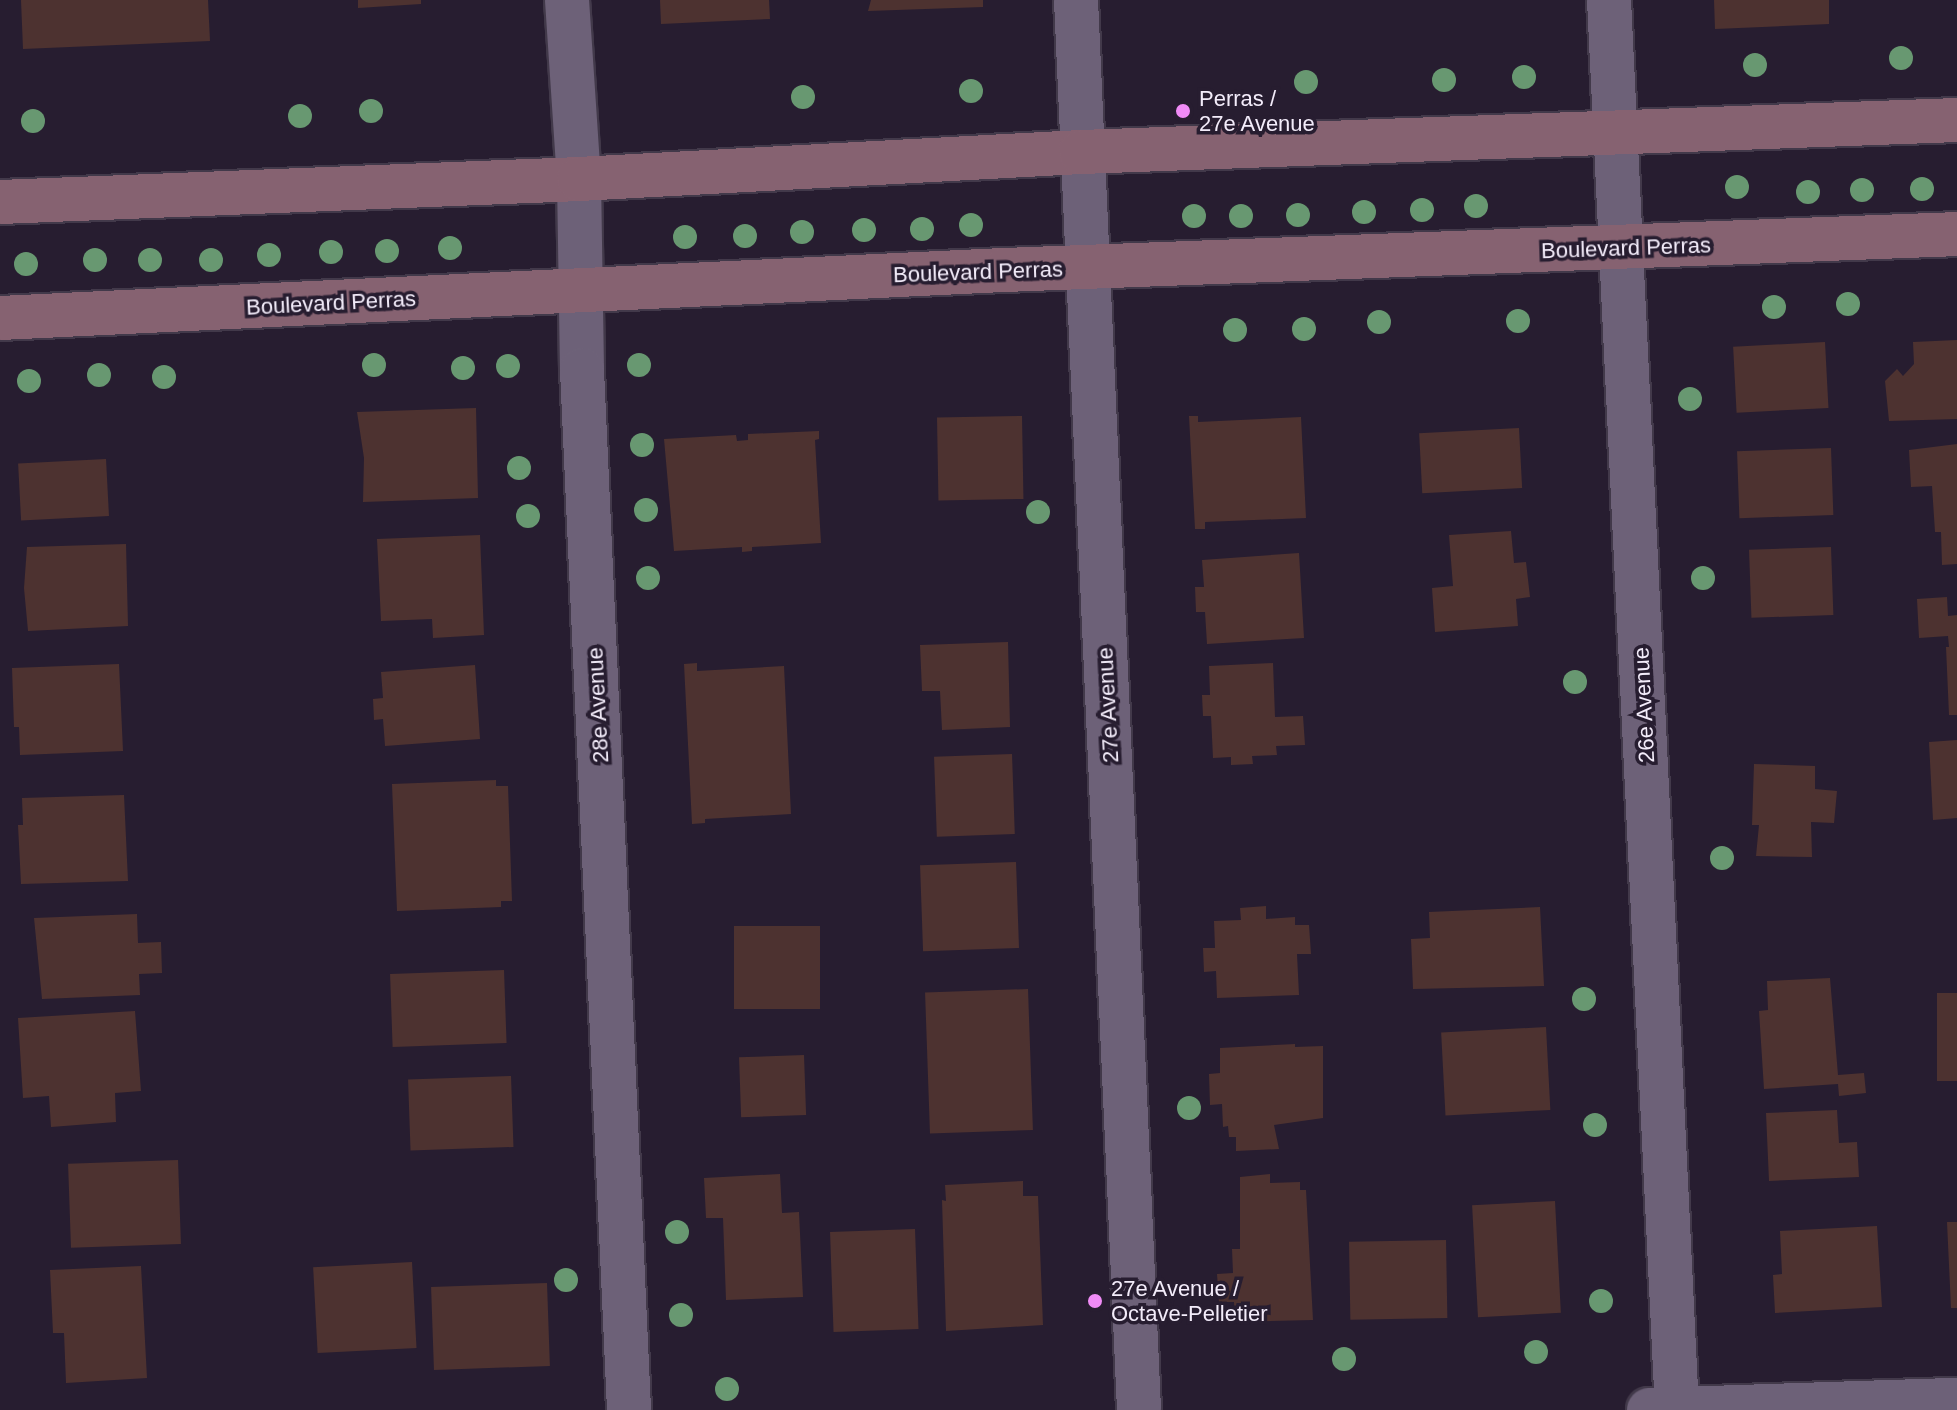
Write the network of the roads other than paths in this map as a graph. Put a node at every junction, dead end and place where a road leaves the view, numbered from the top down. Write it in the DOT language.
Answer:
graph roads {
  1 [pos="567,0"];
  2 [pos="1076,0"];
  3 [pos="1609,0"];
  4 [pos="1957,120"];
  5 [pos="1614,131"];
  6 [pos="1081,152"];
  7 [pos="579,179"];
  8 [pos="0,202"];
  9 [pos="1957,234"];
  10 [pos="1621,249"];
  11 [pos="1086,269"];
  12 [pos="583,291"];
  13 [pos="0,318"];
  14 [pos="1957,1400"];
  15 [pos="629,1410"];
  16 [pos="1139,1410"];
  17 [pos="1668,1410"];
  1 -- 7 [label="street, 28e Avenue"];
  2 -- 6 [label="street, 27e Avenue"];
  3 -- 5 [label="street, 26e Avenue"];
  4 -- 5 [label="main road"];
  5 -- 6 [label="main road"];
  5 -- 10 [label="street, 26e Avenue"];
  6 -- 7 [label="main road"];
  6 -- 11 [label="street, 27e Avenue"];
  7 -- 8 [label="main road"];
  7 -- 12 [label="street, 28e Avenue"];
  9 -- 10 [label="main road, Boulevard Perras"];
  10 -- 11 [label="main road, Boulevard Perras"];
  10 -- 17 [label="street, 26e Avenue"];
  11 -- 12 [label="main road, Boulevard Perras"];
  11 -- 16 [label="street, 27e Avenue"];
  12 -- 13 [label="main road, Boulevard Perras"];
  12 -- 15 [label="street, 28e Avenue"];
  14 -- 17 [label="street"];
}
